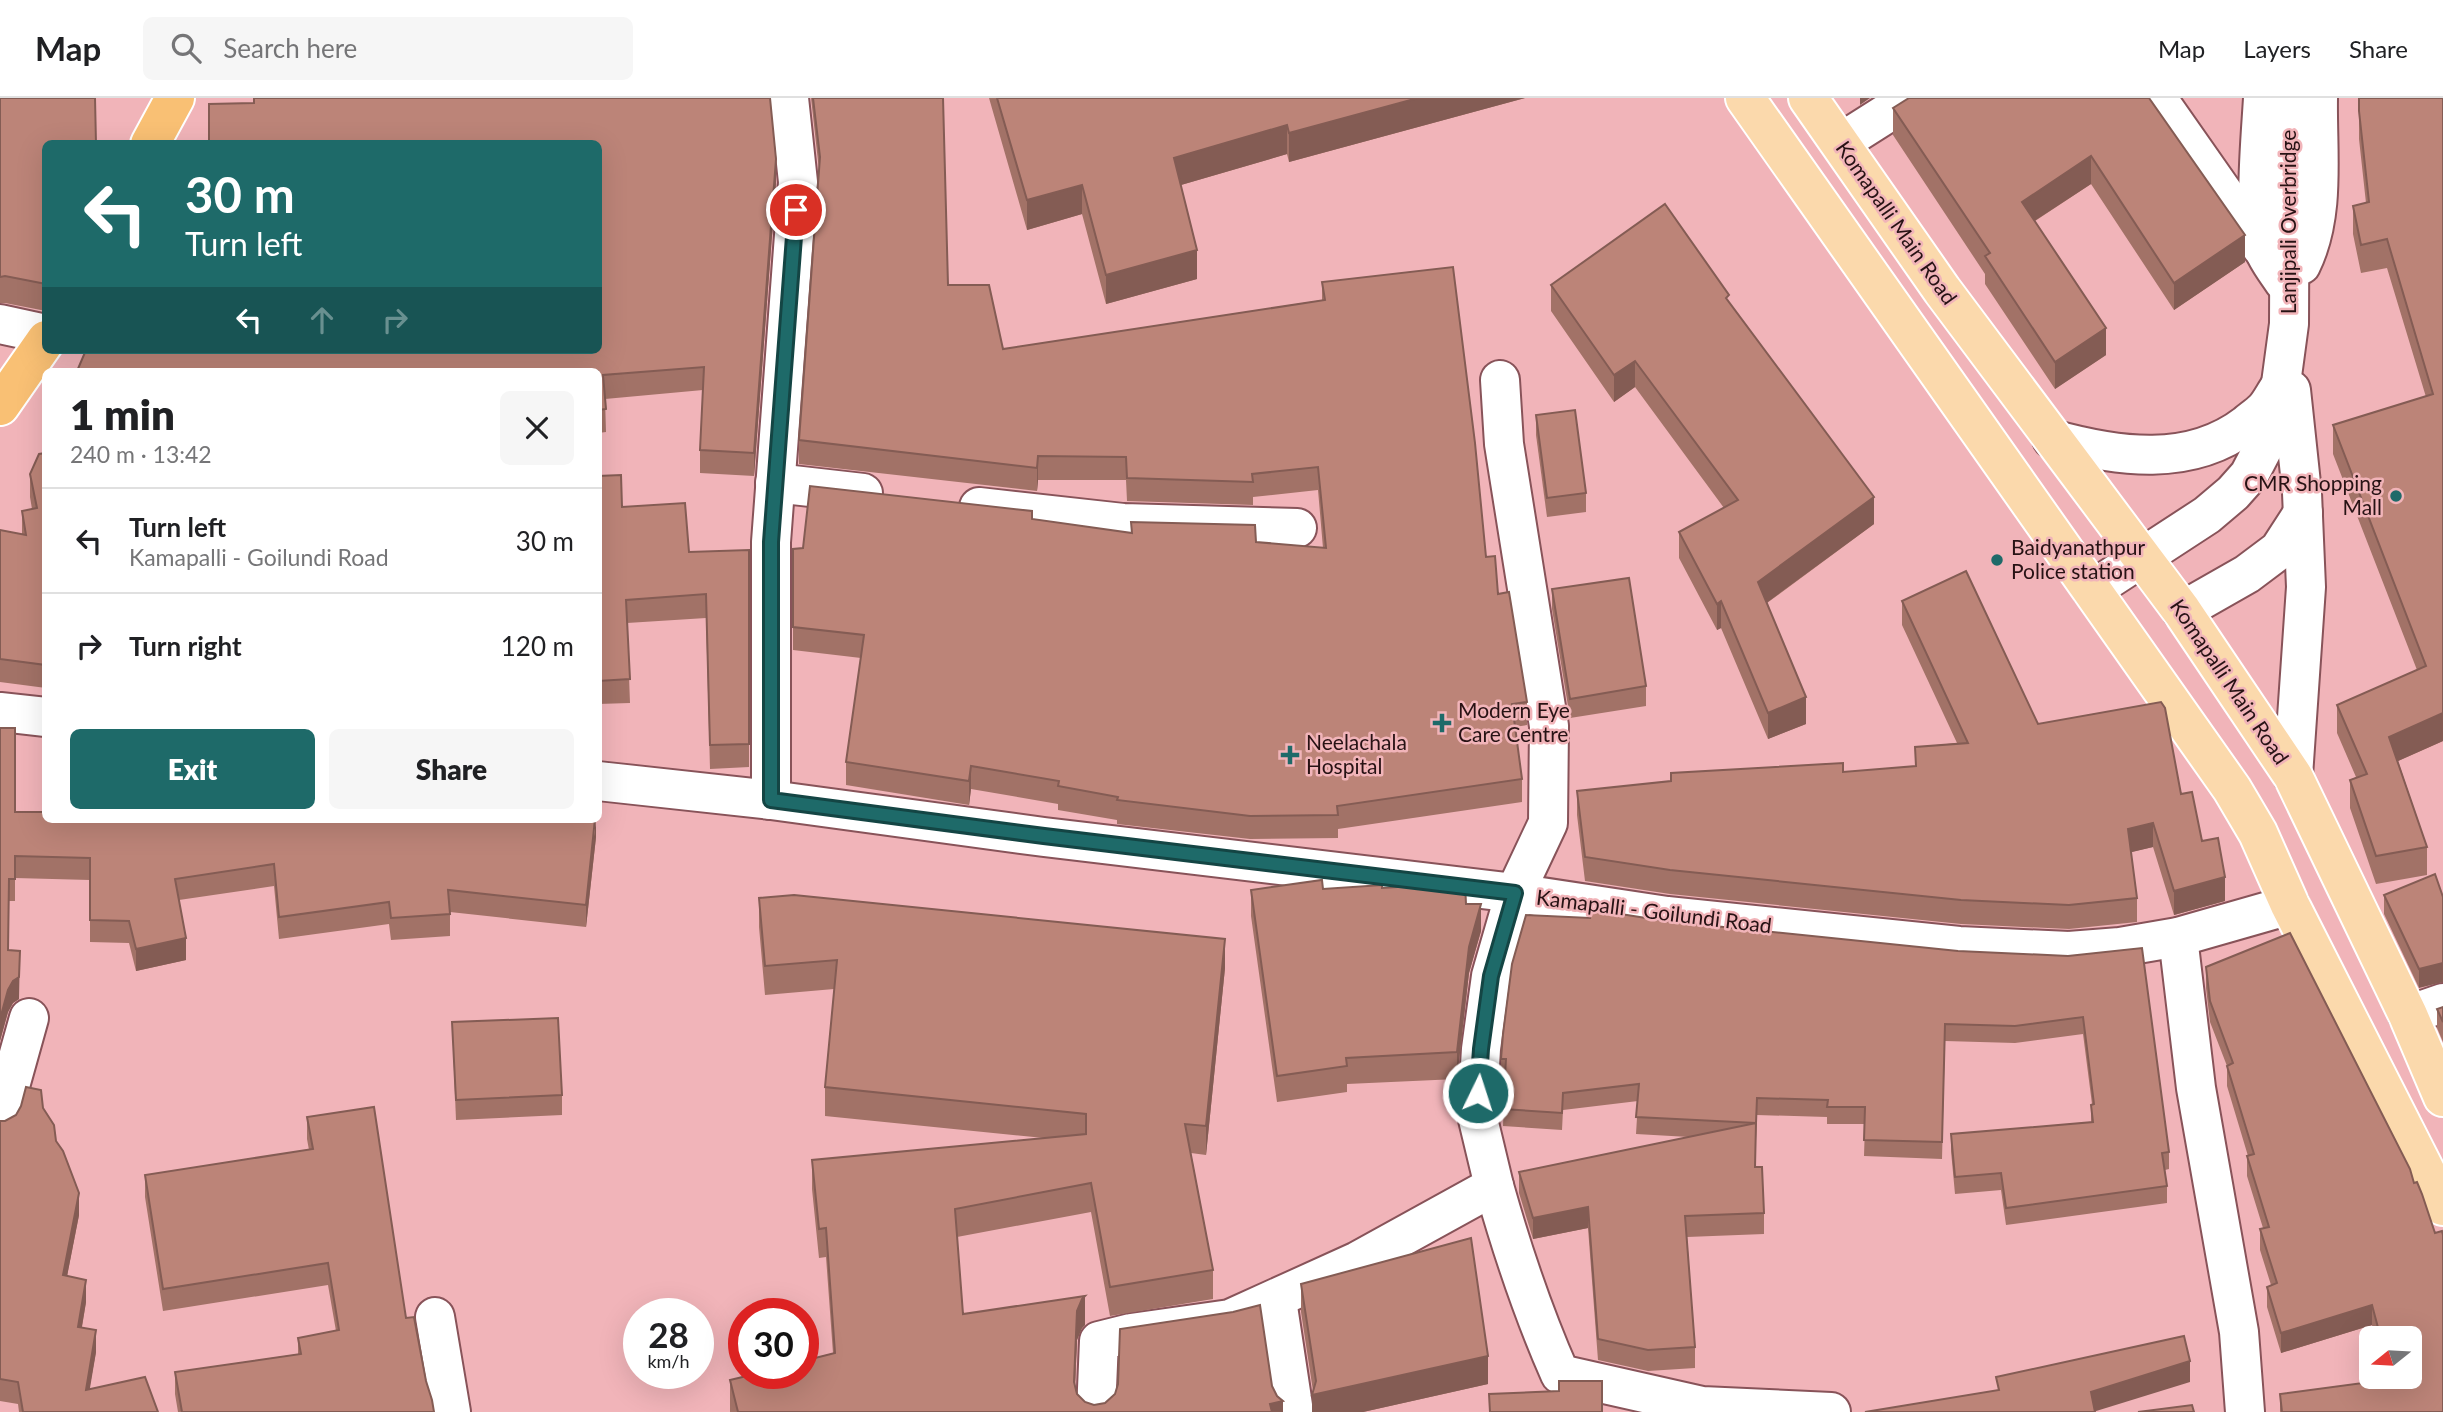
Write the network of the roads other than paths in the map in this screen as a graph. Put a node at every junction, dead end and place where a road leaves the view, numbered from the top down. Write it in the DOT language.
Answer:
graph roads {
  1 [pos="175,98"];
  2 [pos="789,98"];
  3 [pos="1745,98"];
  4 [pos="1808,98"];
  5 [pos="1911,98"];
  6 [pos="2157,98"];
  7 [pos="2263,98"];
  8 [pos="2290,98"];
  9 [pos="2318,98"];
  10 [pos="152,140"];
  11 [pos="1840,143"];
  12 [pos="2266,253"];
  13 [pos="2289,289"];
  14 [pos="0,324"];
  15 [pos="42,333"];
  16 [pos="42,346"];
  17 [pos="2287,346"];
  18 [pos="1500,380"];
  19 [pos="2279,388"];
  20 [pos="0,406"];
  21 [pos="2052,439"];
  22 [pos="775,483"];
  23 [pos="893,497"];
  24 [pos="945,503"];
  25 [pos="2303,513"];
  26 [pos="1297,528"];
  27 [pos="2143,556"];
  28 [pos="2092,590"];
  29 [pos="2182,611"];
  30 [pos="0,712"];
  31 [pos="42,717"];
  32 [pos="2293,776"];
  33 [pos="602,781"];
  34 [pos="771,800"];
  35 [pos="1515,893"];
  36 [pos="2290,905"];
  37 [pos="2178,937"];
  38 [pos="2426,1009"];
  39 [pos="29,1018"];
  40 [pos="2443,1097"];
  41 [pos="0,1122"];
  42 [pos="1494,1186"];
  43 [pos="2443,1206"];
  44 [pos="1277,1300"];
  45 [pos="435,1317"];
  46 [pos="451,1412"];
  47 [pos="1096,1412"];
  48 [pos="1294,1412"];
  49 [pos="1831,1412"];
  50 [pos="2245,1412"];
  1 -- 10 [label="highway"];
  2 -- 22 [label="street"];
  3 -- 28 [label="main road"];
  4 -- 11 [label="main road, Komapalli Main Road"];
  5 -- 11 [label="street"];
  6 -- 12 [label="street"];
  7 -- 12 [label="street"];
  8 -- 13 [label="street, Lanjipali Overbridge"];
  9 -- 13 [label="street"];
  11 -- 21 [label="main road, Komapalli Main Road"];
  12 -- 13 [label="street"];
  13 -- 17 [label="street, Lanjipali Overbridge"];
  14 -- 15 [label="street"];
  16 -- 20 [label="highway"];
  17 -- 19 [label="street"];
  17 -- 25 [label="street"];
  18 -- 35 [label="street"];
  19 -- 21 [label="street"];
  19 -- 27 [label="street"];
  21 -- 27 [label="main road, Komapalli Main Road"];
  22 -- 23 [label="street"];
  22 -- 34 [label="street"];
  24 -- 26 [label="street"];
  25 -- 29 [label="street"];
  25 -- 32 [label="street"];
  27 -- 28 [label="street"];
  27 -- 29 [label="main road, Komapalli Main Road"];
  28 -- 36 [label="main road"];
  29 -- 32 [label="main road, Komapalli Main Road"];
  30 -- 31 [label="street"];
  32 -- 38 [label="main road, Komapalli Main Road"];
  33 -- 34 [label="street, Kamapalli - Goilundi Road"];
  34 -- 35 [label="street, Kamapalli - Goilundi Road"];
  35 -- 37 [label="street, Kamapalli - Goilundi Road"];
  35 -- 42 [label="street"];
  36 -- 37 [label="street, Kamapalli - Goilundi Road"];
  36 -- 43 [label="main road"];
  37 -- 50 [label="street"];
  38 -- 40 [label="main road, Komapalli Main Road"];
  39 -- 41 [label="street"];
  42 -- 44 [label="street"];
  42 -- 49 [label="street"];
  44 -- 47 [label="street"];
  44 -- 48 [label="street"];
  45 -- 46 [label="street"];
}
